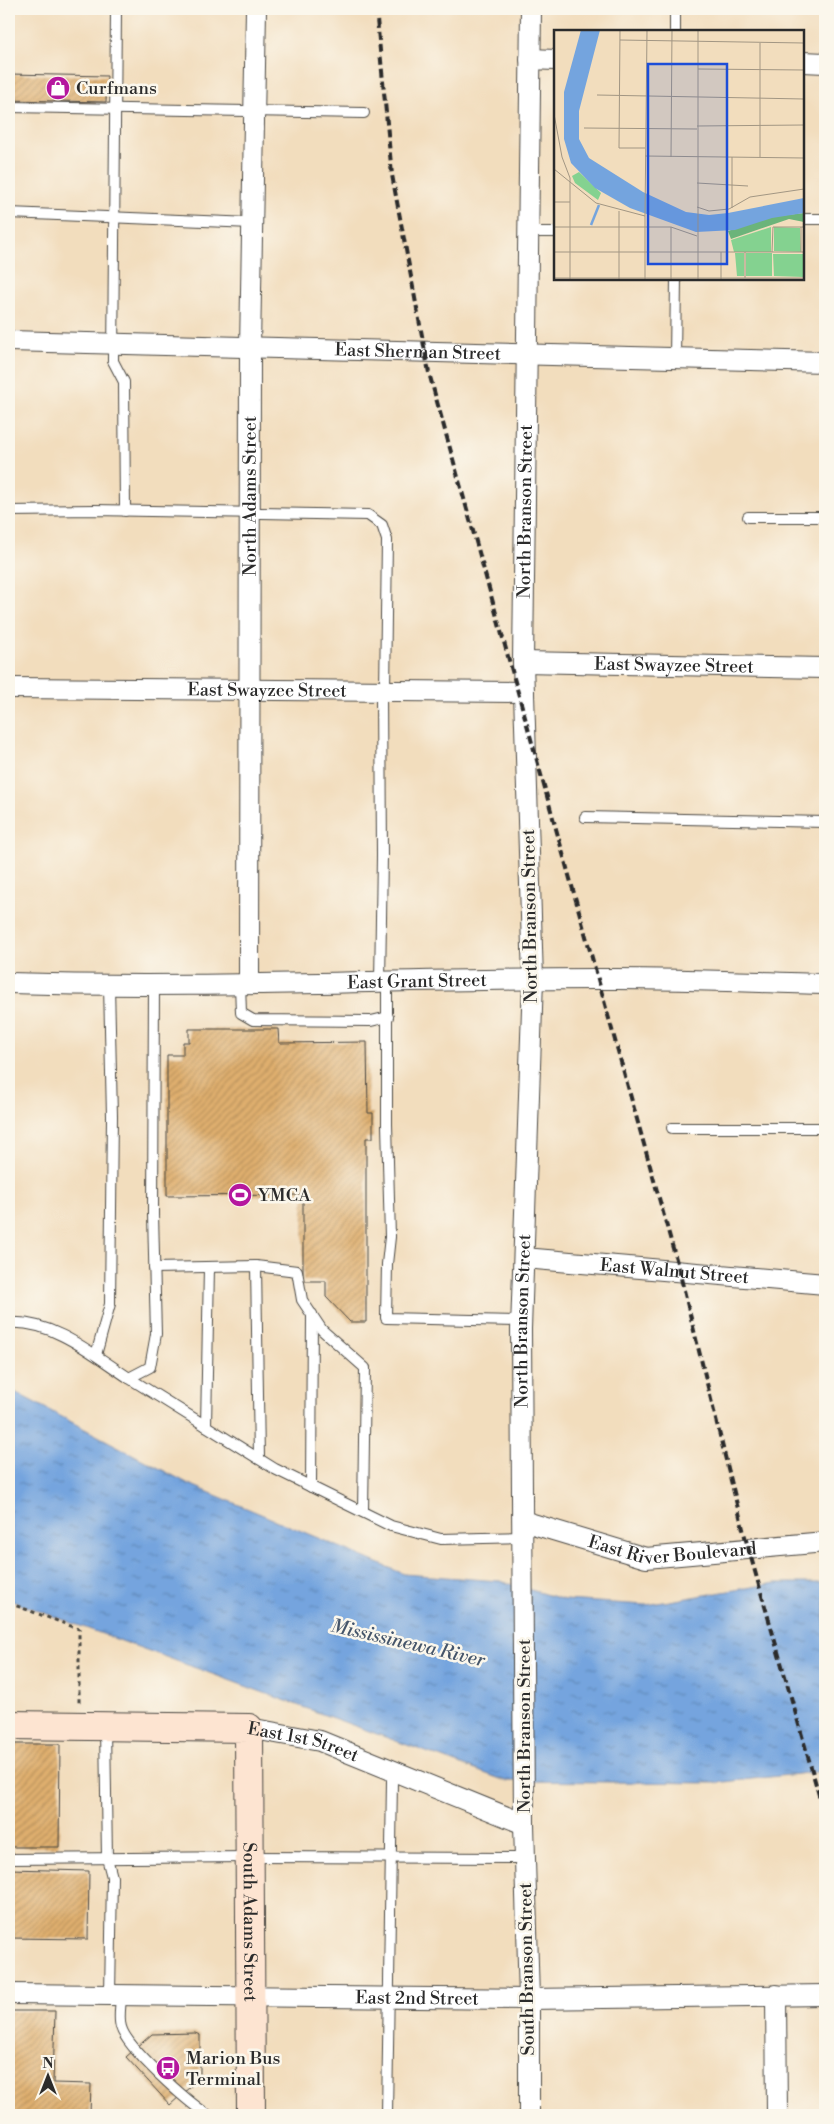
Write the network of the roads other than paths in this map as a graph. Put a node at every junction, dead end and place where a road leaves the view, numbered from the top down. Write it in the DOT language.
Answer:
graph roads {
  1 [pos="116,9"];
  2 [pos="256,9"];
  3 [pos="531,9"];
  4 [pos="675,9"];
  5 [pos="675,30"];
  6 [pos="530,59"];
  7 [pos="554,60"];
  8 [pos="804,62"];
  9 [pos="825,63"];
  10 [pos="9,107"];
  11 [pos="116,109"];
  12 [pos="254,111"];
  13 [pos="364,113"];
  14 [pos="9,213"];
  15 [pos="115,217"];
  16 [pos="804,219"];
  17 [pos="825,219"];
  18 [pos="252,223"];
  19 [pos="528,232"];
  20 [pos="554,232"];
  21 [pos="676,280"];
  22 [pos="9,341"];
  23 [pos="114,344"];
  24 [pos="250,348"];
  25 [pos="526,355"];
  26 [pos="675,359"];
  27 [pos="825,362"];
  28 [pos="9,511"];
  29 [pos="125,511"];
  30 [pos="250,512"];
  31 [pos="748,517"];
  32 [pos="825,517"];
  33 [pos="523,662"];
  34 [pos="825,668"];
  35 [pos="9,688"];
  36 [pos="250,690"];
  37 [pos="383,691"];
  38 [pos="524,692"];
  39 [pos="585,817"];
  40 [pos="825,822"];
  41 [pos="533,980"];
  42 [pos="383,982"];
  43 [pos="9,983"];
  44 [pos="154,984"];
  45 [pos="244,984"];
  46 [pos="825,984"];
  47 [pos="109,986"];
  48 [pos="388,1017"];
  49 [pos="672,1128"];
  50 [pos="825,1128"];
  51 [pos="524,1258"];
  52 [pos="256,1266"];
  53 [pos="209,1267"];
  54 [pos="154,1268"];
  55 [pos="825,1284"];
  56 [pos="312,1314"];
  57 [pos="522,1321"];
  58 [pos="9,1323"];
  59 [pos="96,1356"];
  60 [pos="129,1378"];
  61 [pos="206,1426"];
  62 [pos="259,1460"];
  63 [pos="311,1487"];
  64 [pos="363,1512"];
  65 [pos="523,1536"];
  66 [pos="825,1542"];
  67 [pos="9,1726"];
  68 [pos="104,1726"];
  69 [pos="249,1728"];
  70 [pos="389,1769"];
  71 [pos="524,1824"];
  72 [pos="250,1857"];
  73 [pos="106,1858"];
  74 [pos="389,1858"];
  75 [pos="525,1858"];
  76 [pos="9,1859"];
  77 [pos="9,1994"];
  78 [pos="116,1995"];
  79 [pos="776,1995"];
  80 [pos="825,1995"];
  81 [pos="252,1996"];
  82 [pos="388,1998"];
  83 [pos="529,1999"];
  84 [pos="208,2115"];
  85 [pos="252,2115"];
  86 [pos="387,2115"];
  87 [pos="529,2115"];
  88 [pos="777,2115"];
  1 -- 11 [label="lane"];
  2 -- 12 [label="street, North Adams Street"];
  3 -- 6 [label="street, North Branson Street"];
  4 -- 5 [label="lane"];
  6 -- 7 [label="street"];
  6 -- 19 [label="street, North Branson Street"];
  8 -- 9 [label="street"];
  10 -- 11 [label="lane"];
  11 -- 12 [label="lane"];
  11 -- 15 [label="lane"];
  12 -- 13 [label="lane"];
  12 -- 18 [label="street, North Adams Street"];
  14 -- 15 [label="lane"];
  15 -- 18 [label="lane"];
  15 -- 23 [label="lane"];
  16 -- 17 [label="lane"];
  18 -- 24 [label="street, North Adams Street"];
  19 -- 20 [label="lane"];
  19 -- 25 [label="street, North Branson Street"];
  21 -- 26 [label="lane"];
  22 -- 23 [label="street, East Sherman Street"];
  23 -- 24 [label="street, East Sherman Street"];
  23 -- 29 [label="lane"];
  24 -- 25 [label="street, East Sherman Street"];
  24 -- 30 [label="street, North Adams Street"];
  25 -- 26 [label="street, East Sherman Street"];
  25 -- 33 [label="street, North Branson Street"];
  26 -- 27 [label="street, East Sherman Street"];
  28 -- 29 [label="lane"];
  29 -- 30 [label="lane"];
  30 -- 36 [label="street, North Adams Street"];
  30 -- 37 [label="lane"];
  31 -- 32 [label="lane"];
  33 -- 34 [label="street, East Swayzee Street"];
  33 -- 38 [label="street, North Branson Street"];
  35 -- 36 [label="street, East Swayzee Street"];
  36 -- 37 [label="street, East Swayzee Street"];
  36 -- 45 [label="street, North Adams Street"];
  37 -- 38 [label="street, East Swayzee Street"];
  37 -- 42 [label="lane"];
  38 -- 41 [label="street, North Branson Street"];
  39 -- 40 [label="lane"];
  41 -- 42 [label="street, East Grant Street"];
  41 -- 46 [label="street, East Grant Street"];
  41 -- 51 [label="street, North Branson Street"];
  42 -- 45 [label="street, East Grant Street"];
  42 -- 48 [label="lane"];
  43 -- 47 [label="street, East Grant Street"];
  44 -- 45 [label="street, East Grant Street"];
  44 -- 47 [label="street, East Grant Street"];
  44 -- 54 [label="lane"];
  45 -- 48 [label="lane"];
  47 -- 59 [label="lane"];
  48 -- 57 [label="lane"];
  49 -- 50 [label="lane"];
  51 -- 55 [label="street, East Walnut Street"];
  51 -- 57 [label="street, North Branson Street"];
  52 -- 53 [label="lane"];
  52 -- 56 [label="lane"];
  52 -- 62 [label="lane"];
  53 -- 54 [label="lane"];
  53 -- 61 [label="lane"];
  54 -- 60 [label="lane"];
  56 -- 63 [label="lane"];
  56 -- 64 [label="lane"];
  57 -- 65 [label="street, North Branson Street"];
  58 -- 59 [label="lane"];
  59 -- 60 [label="lane"];
  60 -- 61 [label="lane"];
  61 -- 62 [label="lane"];
  62 -- 63 [label="lane"];
  63 -- 64 [label="lane"];
  64 -- 65 [label="lane"];
  65 -- 66 [label="street, East River Boulevard"];
  65 -- 71 [label="street, North Branson Street"];
  67 -- 68 [label="main road, East 1st Street"];
  68 -- 69 [label="main road, East 1st Street"];
  68 -- 73 [label="lane"];
  69 -- 70 [label="street, East 1st Street"];
  69 -- 72 [label="main road, South Adams Street"];
  70 -- 71 [label="street, East 1st Street"];
  70 -- 74 [label="lane"];
  71 -- 75 [label="street, South Branson Street"];
  72 -- 73 [label="lane"];
  72 -- 74 [label="lane"];
  72 -- 81 [label="main road, South Adams Street"];
  73 -- 76 [label="lane"];
  73 -- 78 [label="lane"];
  74 -- 75 [label="lane"];
  74 -- 82 [label="lane"];
  75 -- 83 [label="street, South Branson Street"];
  77 -- 78 [label="street, East 2nd Street"];
  78 -- 81 [label="street, East 2nd Street"];
  78 -- 84 [label="lane"];
  79 -- 80 [label="street, East 2nd Street"];
  79 -- 83 [label="street, East 2nd Street"];
  79 -- 88 [label="street"];
  81 -- 82 [label="street, East 2nd Street"];
  81 -- 85 [label="main road, South Adams Street"];
  82 -- 83 [label="street, East 2nd Street"];
  82 -- 86 [label="lane"];
  83 -- 87 [label="street, South Branson Street"];
}
